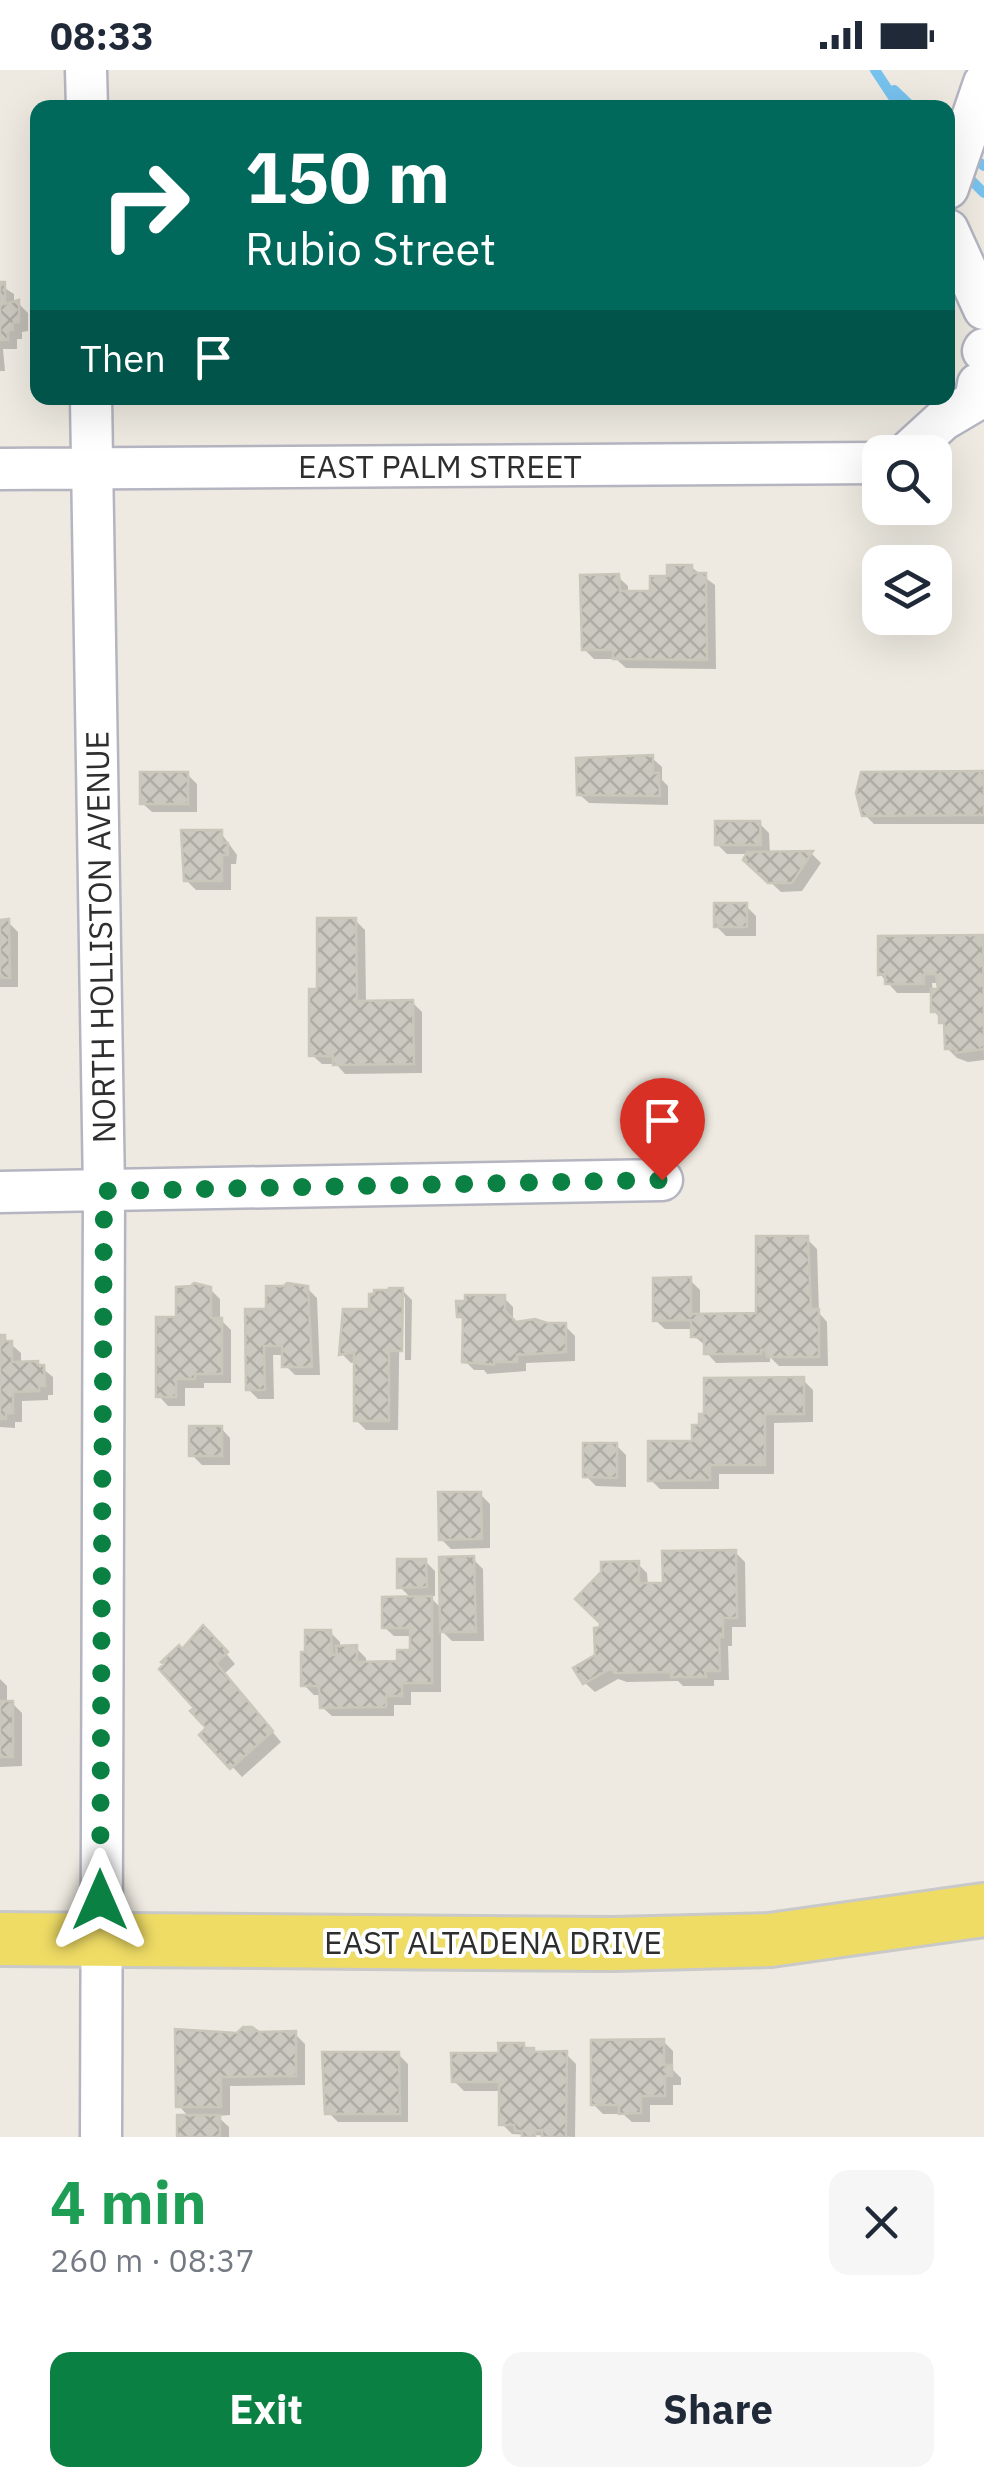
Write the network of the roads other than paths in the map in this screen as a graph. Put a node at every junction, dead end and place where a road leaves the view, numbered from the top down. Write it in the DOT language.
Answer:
graph roads {
  1 [pos="86,70"];
  2 [pos="984,83"];
  3 [pos="86,100"];
  4 [pos="955,164"];
  5 [pos="955,245"];
  6 [pos="984,308"];
  7 [pos="982,361"];
  8 [pos="91,405"];
  9 [pos="927,435"];
  10 [pos="862,463"];
  11 [pos="92,468"];
  12 [pos="0,469"];
  13 [pos="662,1180"];
  14 [pos="104,1191"];
  15 [pos="0,1192"];
  16 [pos="984,1910"];
  17 [pos="0,1939"];
  18 [pos="100,1940"];
  19 [pos="102,2137"];
  1 -- 3 [label="street"];
  2 -- 4 [label="street"];
  5 -- 6 [label="street"];
  7 -- 9 [label="street"];
  8 -- 11 [label="street, NORTH HOLLISTON AVENUE"];
  10 -- 11 [label="street, EAST PALM STREET"];
  11 -- 12 [label="street, EAST PALM STREET"];
  11 -- 14 [label="street, NORTH HOLLISTON AVENUE"];
  13 -- 14 [label="street"];
  14 -- 15 [label="street"];
  14 -- 18 [label="street, NORTH HOLLISTON AVENUE"];
  16 -- 18 [label="main road, EAST ALTADENA DRIVE"];
  17 -- 18 [label="main road, EAST ALTADENA DRIVE"];
  18 -- 19 [label="street, NORTH HOLLISTON AVENUE"];
}
